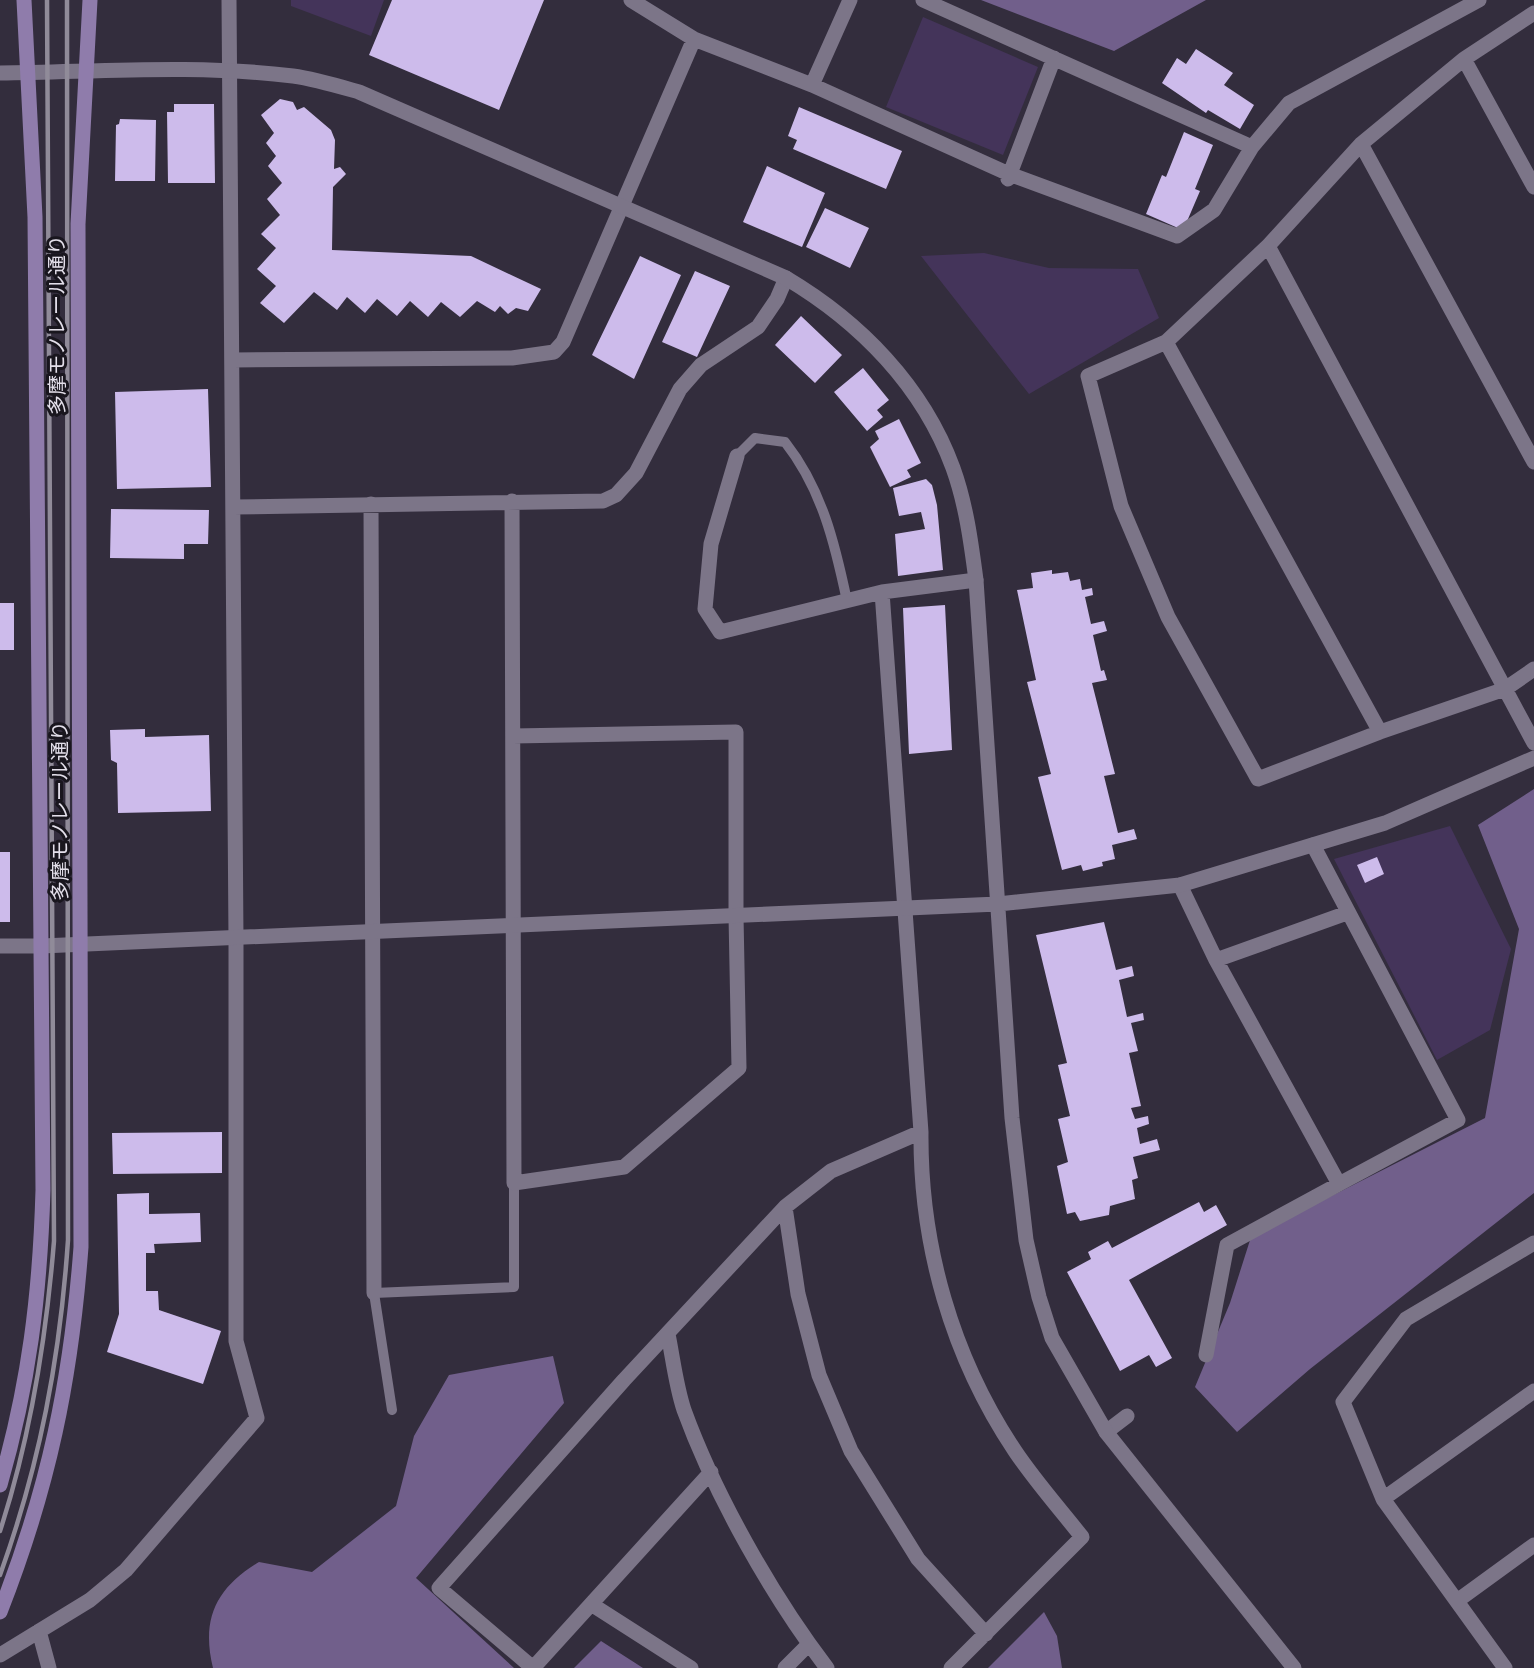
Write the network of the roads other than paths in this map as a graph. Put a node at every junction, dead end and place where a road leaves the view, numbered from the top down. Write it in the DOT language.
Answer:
graph roads {
  1 [pos="24,0"];
  2 [pos="90,0"];
  3 [pos="229,0"];
  4 [pos="631,0"];
  5 [pos="850,0"];
  6 [pos="923,0"];
  7 [pos="1479,0"];
  8 [pos="1534,13"];
  9 [pos="694,39"];
  10 [pos="1054,58"];
  11 [pos="1464,59"];
  12 [pos="86,71"];
  13 [pos="229,72"];
  14 [pos="0,73"];
  15 [pos="28,73"];
  16 [pos="812,86"];
  17 [pos="1361,144"];
  18 [pos="1252,147"];
  19 [pos="1008,177"];
  20 [pos="1534,187"];
  21 [pos="624,206"];
  22 [pos="1268,246"];
  23 [pos="786,279"];
  24 [pos="1166,342"];
  25 [pos="233,360"];
  26 [pos="737,456"];
  27 [pos="1534,462"];
  28 [pos="512,501"];
  29 [pos="371,504"];
  30 [pos="233,507"];
  31 [pos="976,580"];
  32 [pos="882,592"];
  33 [pos="847,601"];
  34 [pos="1534,669"];
  35 [pos="1505,690"];
  36 [pos="1380,732"];
  37 [pos="513,736"];
  38 [pos="1534,743"];
  39 [pos="1534,758"];
  40 [pos="1313,845"];
  41 [pos="1180,885"];
  42 [pos="998,904"];
  43 [pos="904,909"];
  44 [pos="1347,913"];
  45 [pos="736,916"];
  46 [pos="513,927"];
  47 [pos="372,932"];
  48 [pos="236,939"];
  49 [pos="0,946"];
  50 [pos="42,946"];
  51 [pos="82,946"];
  52 [pos="1216,960"];
  53 [pos="921,1132"];
  54 [pos="514,1183"];
  55 [pos="1339,1184"];
  56 [pos="785,1207"];
  57 [pos="1534,1243"];
  58 [pos="374,1293"];
  59 [pos="668,1334"];
  60 [pos="1206,1355"];
  61 [pos="1534,1391"];
  62 [pos="392,1410"];
  63 [pos="1126,1416"];
  64 [pos="1106,1432"];
  65 [pos="711,1472"];
  66 [pos="0,1485"];
  67 [pos="1383,1500"];
  68 [pos="1534,1545"];
  69 [pos="1457,1601"];
  70 [pos="591,1604"];
  71 [pos="0,1612"];
  72 [pos="39,1631"];
  73 [pos="986,1634"];
  74 [pos="809,1644"];
  75 [pos="0,1655"];
  76 [pos="49,1668"];
  77 [pos="691,1668"];
  78 [pos="785,1668"];
  79 [pos="827,1668"];
  80 [pos="951,1668"];
  81 [pos="1294,1668"];
  82 [pos="1505,1668"];
  1 -- 15 [label="main road, 多摩モノレール通り"];
  2 -- 12 [label="main road, 多摩モノレール通り"];
  3 -- 13 [label="street"];
  4 -- 9 [label="street"];
  5 -- 16 [label="street"];
  6 -- 10 [label="street"];
  7 -- 18 [label="street"];
  8 -- 11 [label="street"];
  9 -- 16 [label="street"];
  9 -- 21 [label="street"];
  10 -- 18 [label="street"];
  10 -- 19 [label="street"];
  11 -- 17 [label="street"];
  11 -- 20 [label="street"];
  12 -- 13 [label="street"];
  12 -- 15 [label="street"];
  12 -- 51 [label="main road, 多摩モノレール通り"];
  13 -- 21 [label="street"];
  13 -- 25 [label="street"];
  14 -- 15 [label="street"];
  15 -- 50 [label="main road, 多摩モノレール通り"];
  16 -- 19 [label="street"];
  17 -- 22 [label="street"];
  17 -- 27 [label="street"];
  18 -- 19 [label="street"];
  21 -- 23 [label="street"];
  21 -- 25 [label="street"];
  22 -- 24 [label="street"];
  22 -- 35 [label="street"];
  23 -- 28 [label="street"];
  23 -- 31 [label="street"];
  24 -- 36 [label="street"];
  24 -- 36 [label="street"];
  25 -- 30 [label="street"];
  26 -- 33 [label="lane"];
  26 -- 33 [label="street"];
  28 -- 29 [label="street"];
  28 -- 37 [label="street"];
  29 -- 30 [label="street"];
  29 -- 47 [label="street"];
  30 -- 48 [label="street"];
  31 -- 32 [label="street"];
  31 -- 42 [label="street"];
  32 -- 33 [label="street"];
  32 -- 43 [label="street"];
  34 -- 35 [label="street"];
  35 -- 36 [label="street"];
  35 -- 38 [label="street"];
  37 -- 45 [label="street"];
  37 -- 46 [label="street"];
  39 -- 40 [label="street"];
  40 -- 41 [label="street"];
  40 -- 44 [label="street"];
  41 -- 42 [label="street"];
  41 -- 52 [label="street"];
  42 -- 43 [label="street"];
  42 -- 64 [label="street"];
  43 -- 45 [label="street"];
  43 -- 53 [label="street"];
  44 -- 52 [label="street"];
  44 -- 55 [label="street"];
  45 -- 46 [label="street"];
  45 -- 54 [label="street"];
  46 -- 47 [label="street"];
  46 -- 54 [label="street"];
  47 -- 48 [label="street"];
  47 -- 58 [label="street"];
  48 -- 51 [label="street"];
  48 -- 72 [label="street"];
  49 -- 50 [label="street"];
  50 -- 51 [label="street"];
  50 -- 66 [label="main road, 多摩モノレール通り"];
  51 -- 71 [label="main road, 多摩モノレール通り"];
  52 -- 55 [label="street"];
  53 -- 56 [label="street"];
  53 -- 73 [label="street"];
  54 -- 58 [label="lane"];
  55 -- 60 [label="street"];
  56 -- 59 [label="street"];
  56 -- 73 [label="street"];
  57 -- 67 [label="street"];
  58 -- 62 [label="lane"];
  59 -- 65 [label="street"];
  59 -- 70 [label="street"];
  61 -- 67 [label="street"];
  63 -- 64 [label="street"];
  64 -- 81 [label="street"];
  65 -- 70 [label="street"];
  65 -- 74 [label="street"];
  67 -- 69 [label="street"];
  68 -- 69 [label="street"];
  69 -- 82 [label="street"];
  70 -- 77 [label="street"];
  72 -- 75 [label="street"];
  72 -- 76 [label="street"];
  73 -- 80 [label="street"];
  74 -- 78 [label="street"];
  74 -- 79 [label="street"];
}
